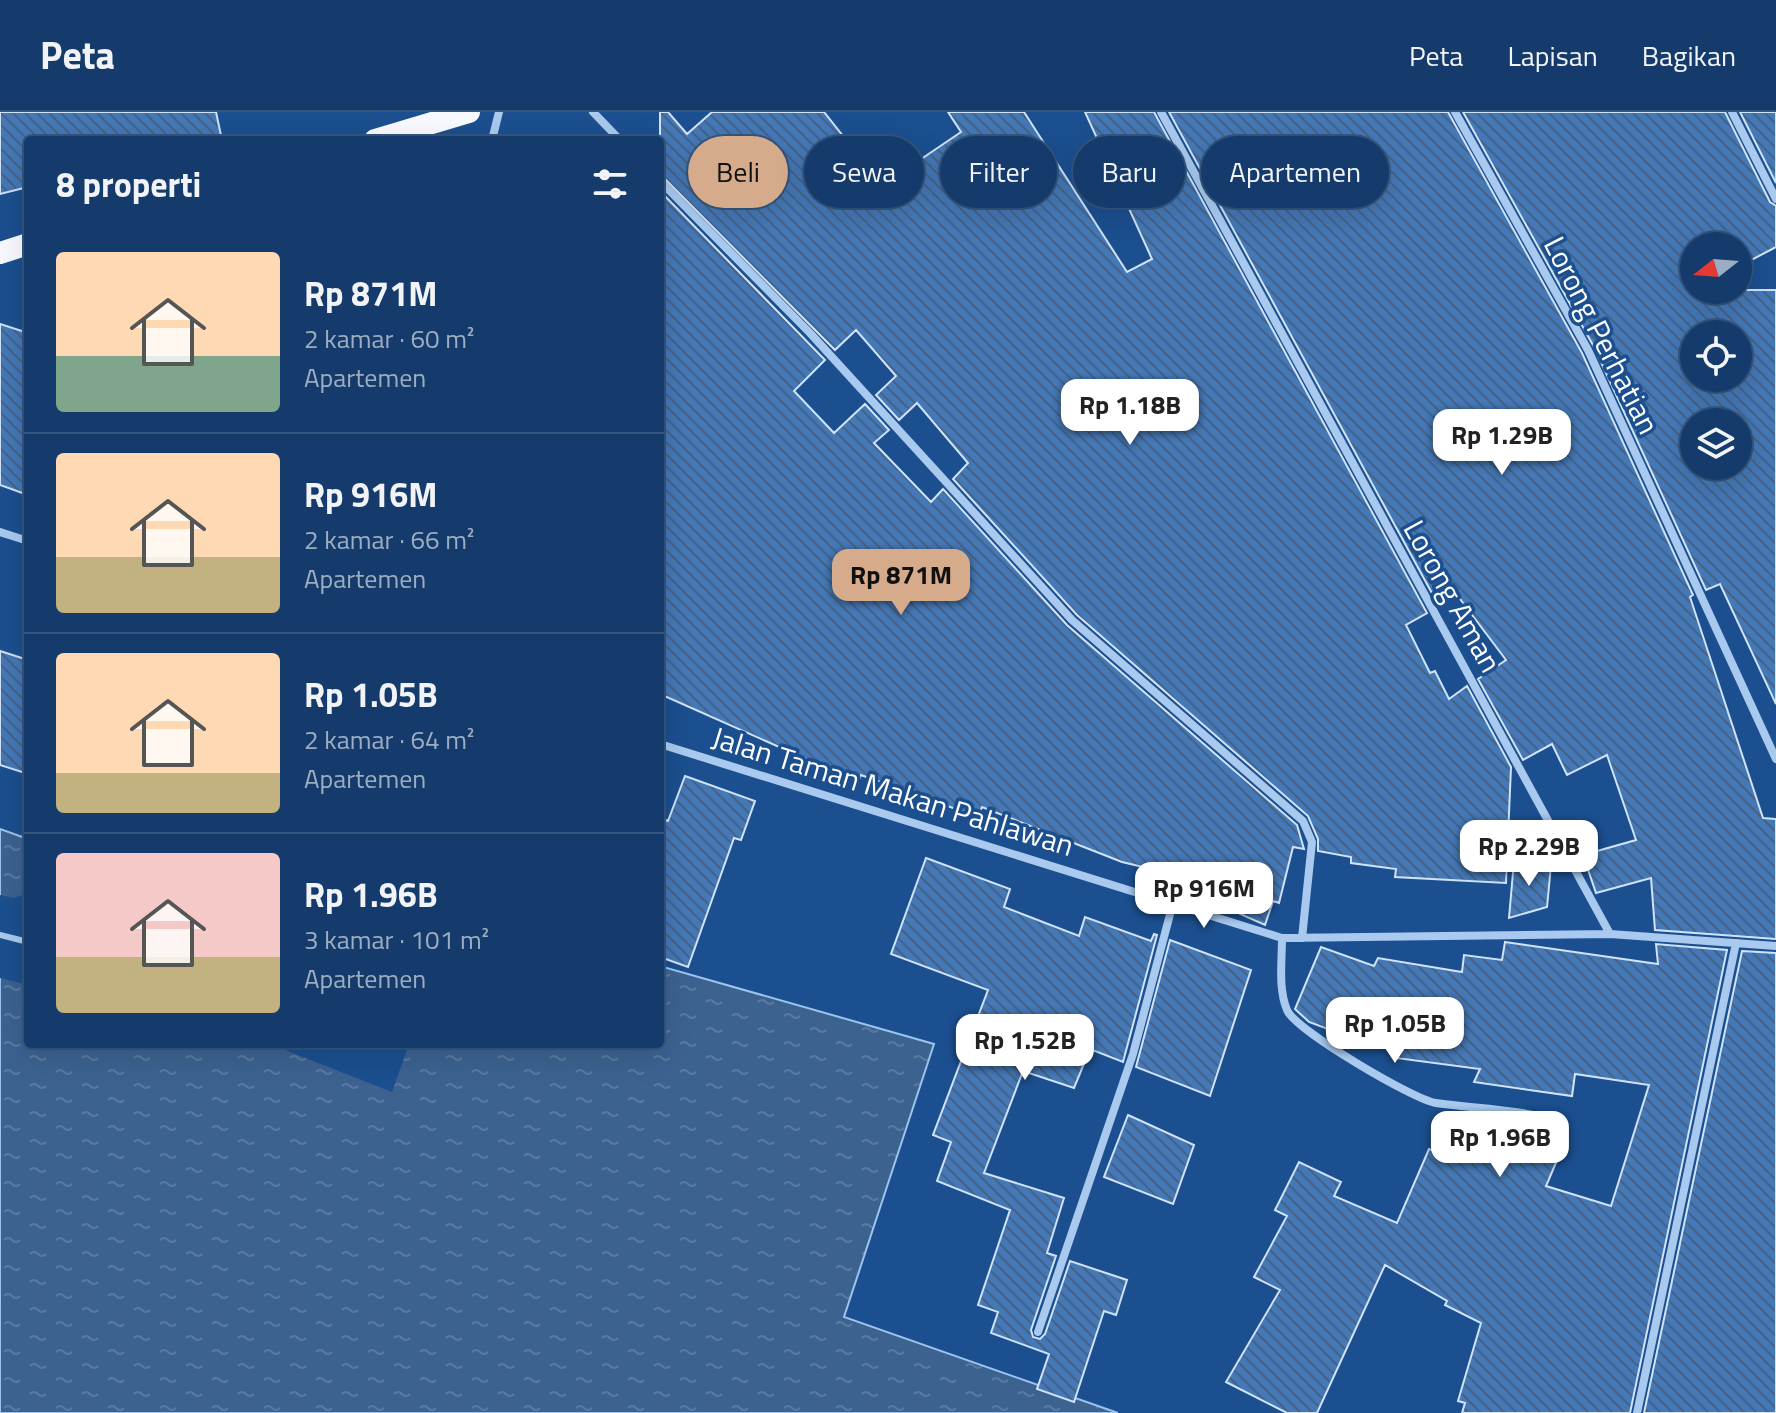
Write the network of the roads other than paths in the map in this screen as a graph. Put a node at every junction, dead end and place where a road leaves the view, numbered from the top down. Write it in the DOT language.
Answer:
graph roads {
  1 [pos="469,112"];
  2 [pos="499,112"];
  3 [pos="593,112"];
  4 [pos="1161,112"];
  5 [pos="1455,112"];
  6 [pos="1732,112"];
  7 [pos="388,136"];
  8 [pos="493,136"];
  9 [pos="616,136"];
  10 [pos="664,185"];
  11 [pos="1776,199"];
  12 [pos="24,245"];
  13 [pos="0,253"];
  14 [pos="0,532"];
  15 [pos="24,540"];
  16 [pos="664,745"];
  17 [pos="1776,759"];
  18 [pos="1173,903"];
  19 [pos="1610,934"];
  20 [pos="0,935"];
  21 [pos="1282,938"];
  22 [pos="1302,938"];
  23 [pos="24,941"];
  24 [pos="1736,943"];
  25 [pos="1776,946"];
  26 [pos="1562,1122"];
  27 [pos="1038,1332"];
  28 [pos="1637,1413"];
  1 -- 7 [label="highway"];
  2 -- 8 [label="street"];
  3 -- 9 [label="street"];
  4 -- 19 [label="street, Lorong Aman"];
  5 -- 17 [label="street, Lorong Perhatian"];
  6 -- 11 [label="street"];
  10 -- 22 [label="street"];
  12 -- 13 [label="highway"];
  14 -- 15 [label="street"];
  16 -- 18 [label="street, Jalan Taman Makan Pahlawan"];
  18 -- 21 [label="street, Jalan Taman Makan Pahlawan"];
  18 -- 27 [label="street"];
  19 -- 22 [label="street, Jalan Taman Makan Pahlawan"];
  19 -- 24 [label="street, Jalan Taman Makan Pahlawan"];
  20 -- 23 [label="lane"];
  21 -- 22 [label="street, Jalan Taman Makan Pahlawan"];
  21 -- 26 [label="street"];
  24 -- 25 [label="street, Jalan Taman Makan Pahlawan"];
  24 -- 28 [label="street"];
}
